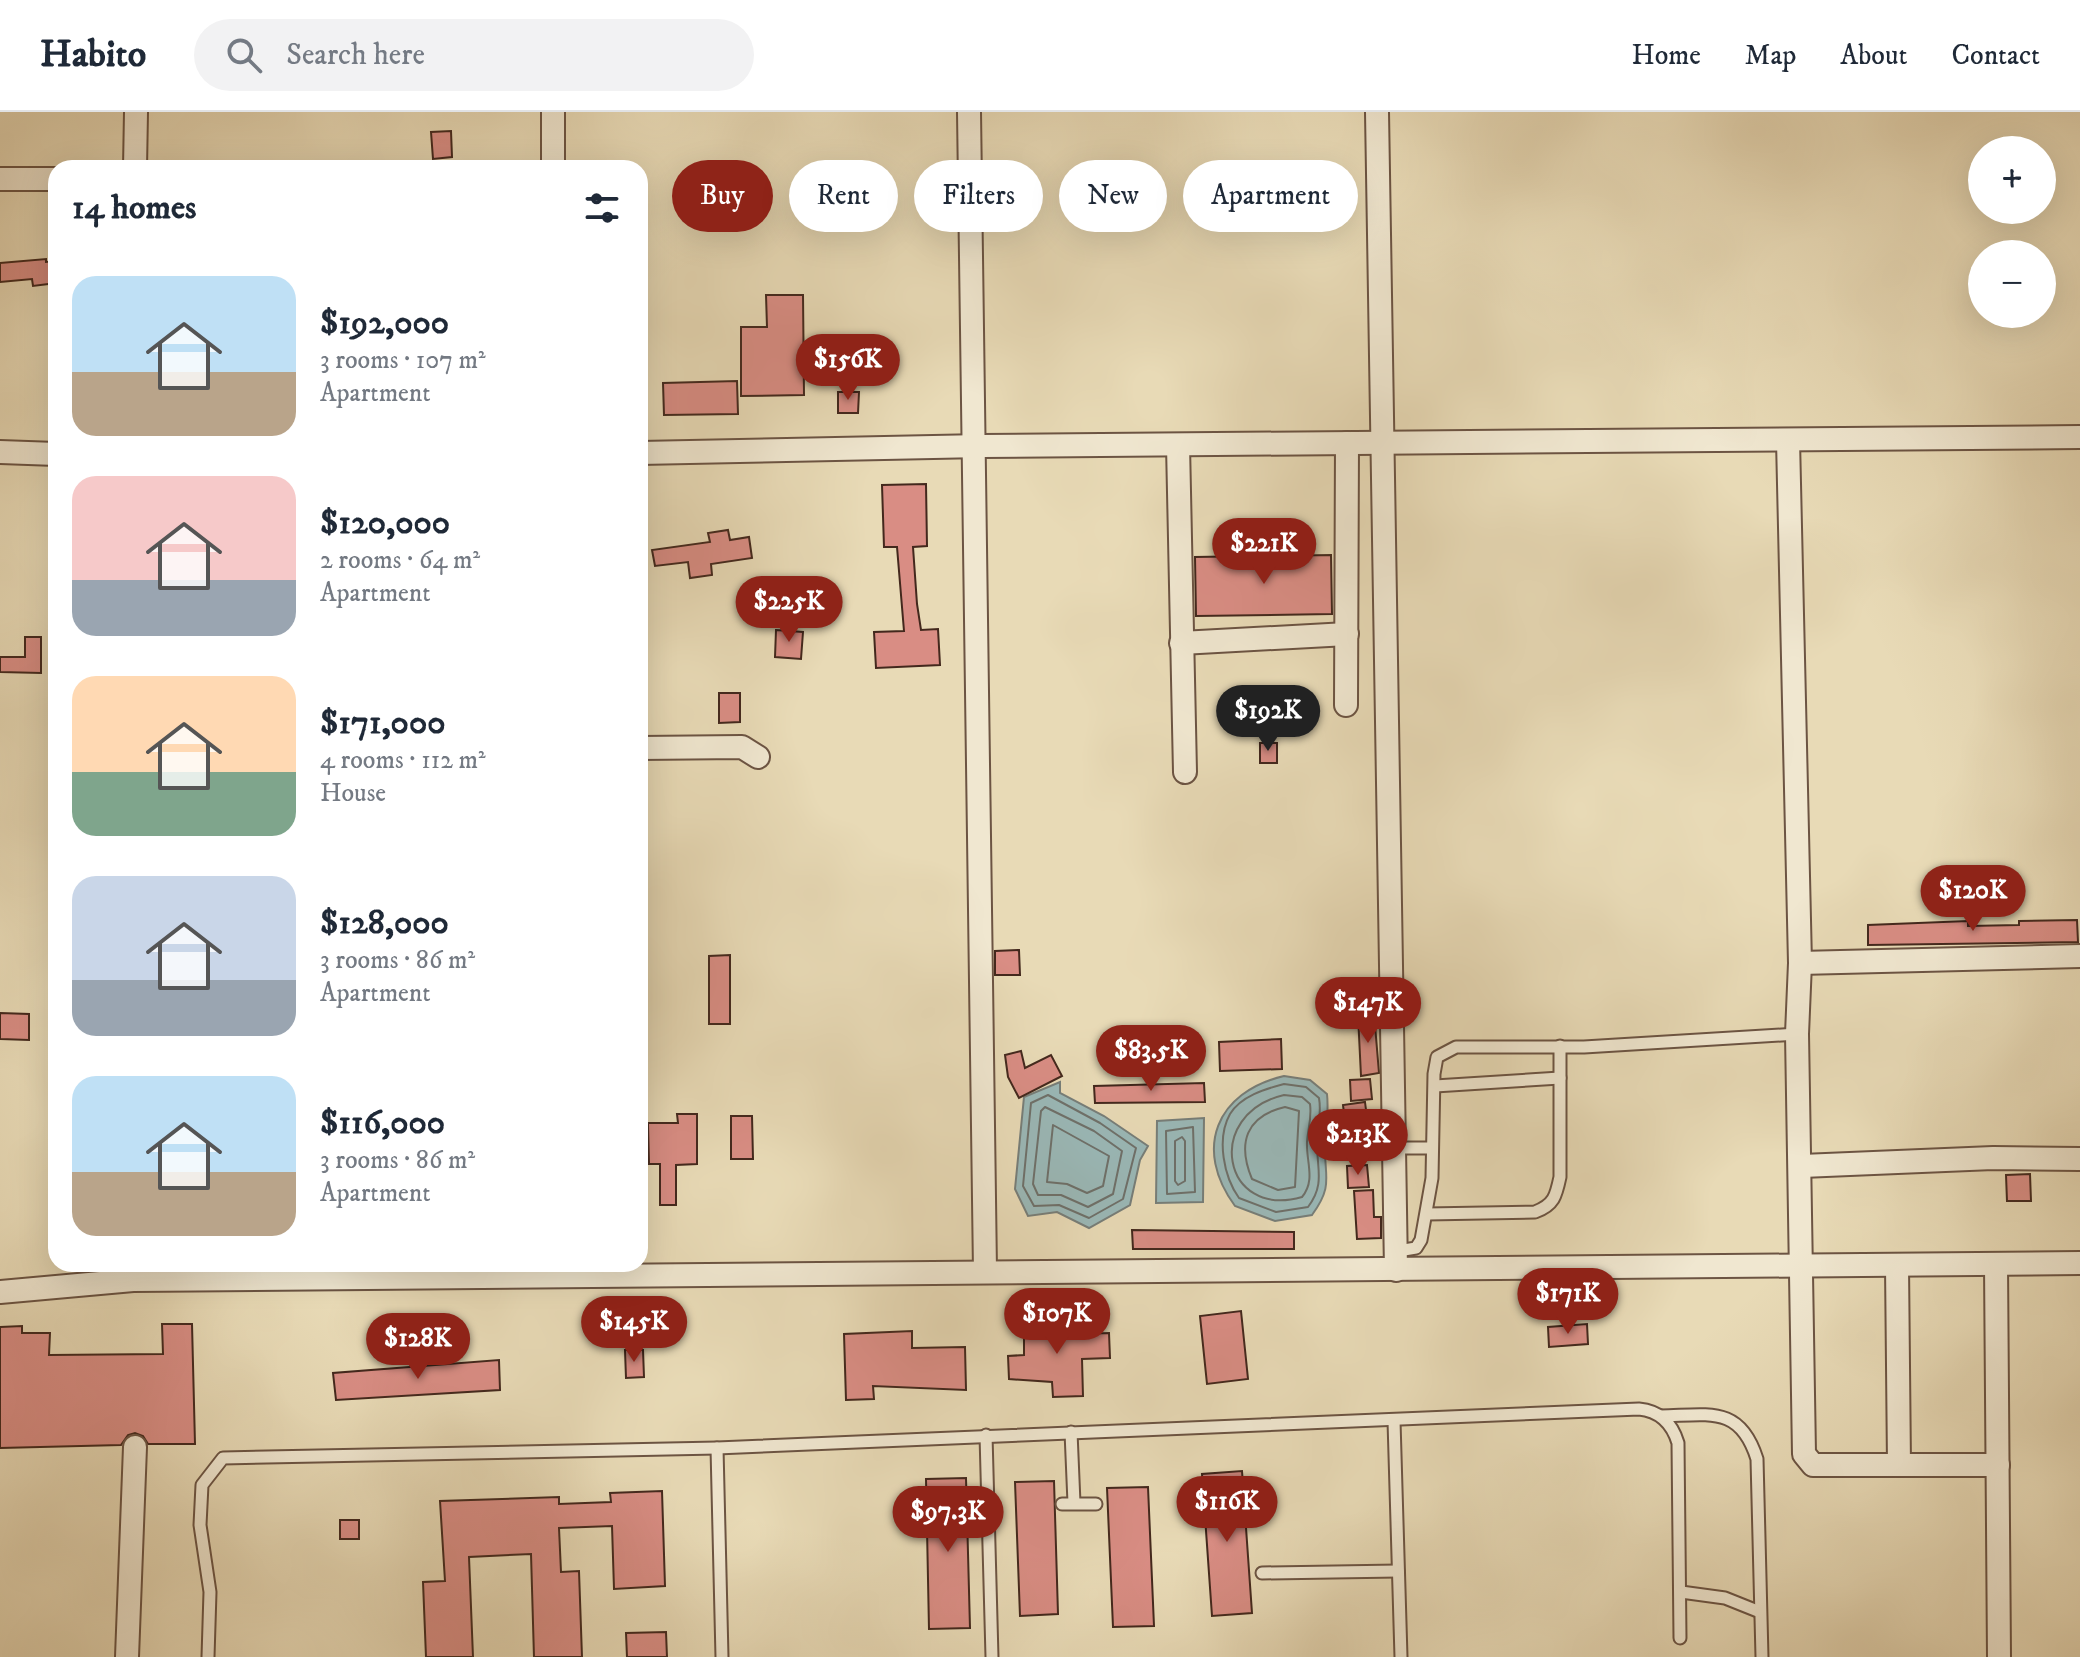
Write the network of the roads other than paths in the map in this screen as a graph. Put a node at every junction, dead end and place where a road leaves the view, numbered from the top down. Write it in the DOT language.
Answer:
graph roads {
  1 [pos="136,112"];
  2 [pos="553,112"];
  3 [pos="969,112"];
  4 [pos="1377,112"];
  5 [pos="135,160"];
  6 [pos="553,160"];
  7 [pos="0,178"];
  8 [pos="48,179"];
  9 [pos="2080,437"];
  10 [pos="1788,440"];
  11 [pos="1347,443"];
  12 [pos="1381,443"];
  13 [pos="1178,445"];
  14 [pos="975,447"];
  15 [pos="0,452"];
  16 [pos="648,453"];
  17 [pos="48,454"];
  18 [pos="1347,634"];
  19 [pos="1181,643"];
  20 [pos="1346,705"];
  21 [pos="648,748"];
  22 [pos="758,757"];
  23 [pos="1185,772"];
  24 [pos="2080,956"];
  25 [pos="1800,963"];
  26 [pos="1797,1034"];
  27 [pos="1560,1046"];
  28 [pos="1560,1078"];
  29 [pos="1435,1086"];
  30 [pos="1395,1148"];
  31 [pos="1432,1148"];
  32 [pos="2080,1159"];
  33 [pos="1802,1166"];
  34 [pos="1427,1214"];
  35 [pos="1397,1261"];
  36 [pos="2080,1263"];
  37 [pos="1996,1264"];
  38 [pos="1897,1265"];
  39 [pos="1800,1267"];
  40 [pos="648,1270"];
  41 [pos="985,1271"];
  42 [pos="133,1272"];
  43 [pos="0,1292"];
  44 [pos="1661,1416"];
  45 [pos="1394,1421"];
  46 [pos="1071,1432"];
  47 [pos="986,1435"];
  48 [pos="135,1447"];
  49 [pos="717,1448"];
  50 [pos="1899,1465"];
  51 [pos="1998,1465"];
  52 [pos="1096,1504"];
  53 [pos="1398,1571"];
  54 [pos="1262,1573"];
  55 [pos="1681,1592"];
  56 [pos="1760,1612"];
  57 [pos="1680,1638"];
  58 [pos="127,1657"];
  59 [pos="208,1657"];
  60 [pos="722,1657"];
  61 [pos="992,1657"];
  62 [pos="1401,1657"];
  63 [pos="1762,1657"];
  64 [pos="1999,1657"];
  1 -- 5 [label="street"];
  2 -- 6 [label="street"];
  3 -- 14 [label="street"];
  4 -- 12 [label="street"];
  7 -- 8 [label="street"];
  9 -- 10 [label="street"];
  10 -- 12 [label="street"];
  10 -- 25 [label="street"];
  11 -- 12 [label="street"];
  11 -- 13 [label="street"];
  11 -- 18 [label="street"];
  12 -- 30 [label="street"];
  13 -- 14 [label="street"];
  13 -- 19 [label="street"];
  14 -- 16 [label="street"];
  14 -- 41 [label="street"];
  15 -- 17 [label="street"];
  18 -- 19 [label="street"];
  18 -- 20 [label="street"];
  19 -- 23 [label="street"];
  21 -- 22 [label="street"];
  24 -- 25 [label="street"];
  25 -- 26 [label="street"];
  26 -- 27 [label="lane"];
  26 -- 33 [label="street"];
  27 -- 28 [label="lane"];
  27 -- 29 [label="lane"];
  28 -- 29 [label="lane"];
  28 -- 34 [label="lane"];
  29 -- 31 [label="lane"];
  30 -- 31 [label="lane"];
  30 -- 35 [label="street"];
  31 -- 34 [label="lane"];
  32 -- 33 [label="street"];
  33 -- 39 [label="street"];
  34 -- 35 [label="lane"];
  35 -- 39 [label="street"];
  35 -- 41 [label="street"];
  36 -- 37 [label="street"];
  37 -- 38 [label="street"];
  37 -- 51 [label="street"];
  38 -- 39 [label="street"];
  38 -- 50 [label="street"];
  39 -- 50 [label="street"];
  40 -- 41 [label="street"];
  42 -- 43 [label="street"];
  44 -- 45 [label="lane"];
  44 -- 55 [label="lane"];
  44 -- 56 [label="lane"];
  45 -- 46 [label="lane"];
  45 -- 53 [label="lane"];
  46 -- 47 [label="lane"];
  46 -- 52 [label="lane"];
  47 -- 49 [label="lane"];
  47 -- 61 [label="lane"];
  48 -- 58 [label="street"];
  49 -- 59 [label="lane"];
  49 -- 60 [label="lane"];
  50 -- 51 [label="street"];
  51 -- 64 [label="street"];
  53 -- 54 [label="lane"];
  53 -- 62 [label="lane"];
  55 -- 56 [label="lane"];
  55 -- 57 [label="lane"];
  56 -- 63 [label="lane"];
}
